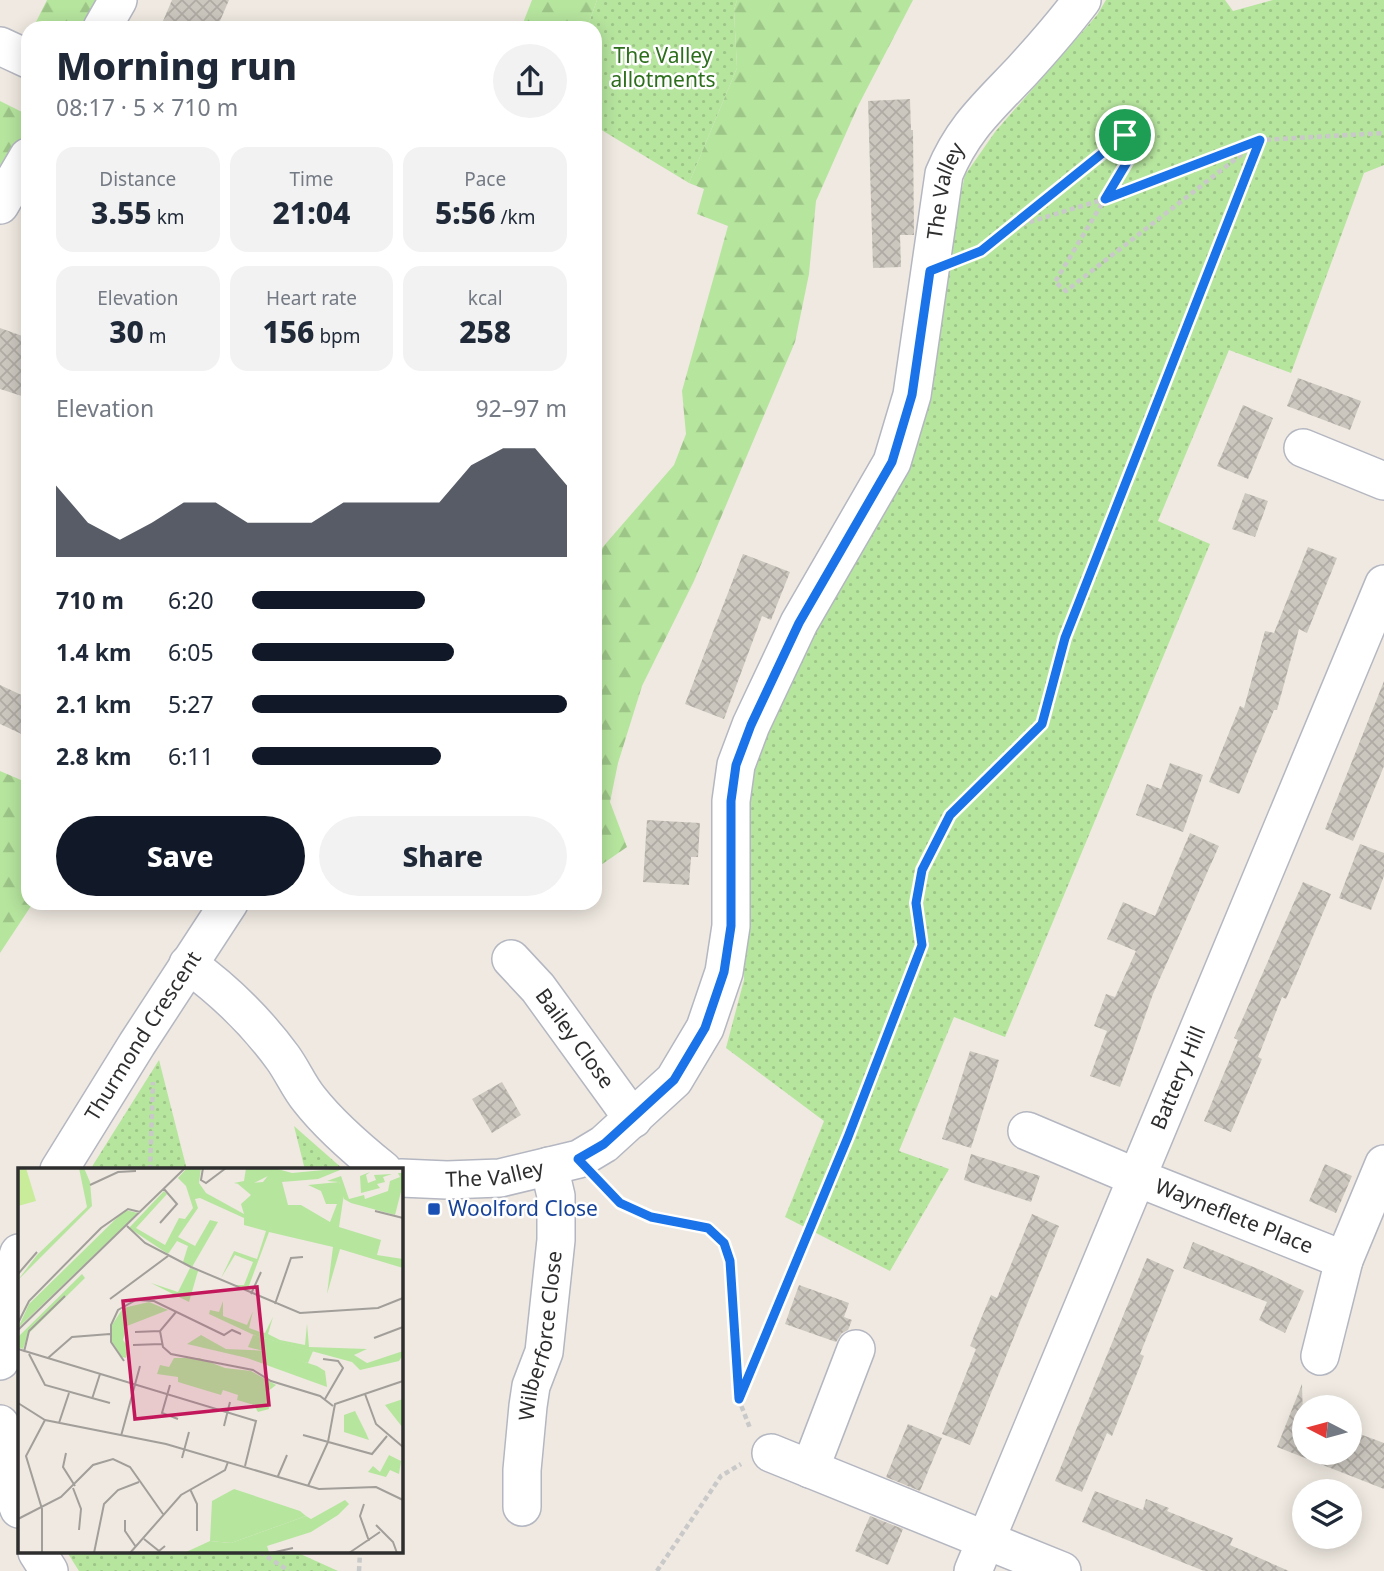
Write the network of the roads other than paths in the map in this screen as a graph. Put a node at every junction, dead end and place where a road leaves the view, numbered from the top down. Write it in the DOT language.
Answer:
graph roads {
  1 [pos="118,0"];
  2 [pos="1082,0"];
  3 [pos="106,21"];
  4 [pos="0,46"];
  5 [pos="21,56"];
  6 [pos="21,168"];
  7 [pos="0,205"];
  8 [pos="1303,448"];
  9 [pos="1384,481"];
  10 [pos="1384,584"];
  11 [pos="224,910"];
  12 [pos="511,959"];
  13 [pos="188,964"];
  14 [pos="633,1119"];
  15 [pos="1027,1130"];
  16 [pos="563,1163"];
  17 [pos="1384,1164"];
  18 [pos="60,1168"];
  19 [pos="381,1168"];
  20 [pos="402,1178"];
  21 [pos="1138,1178"];
  22 [pos="18,1256"];
  23 [pos="1344,1260"];
  24 [pos="856,1349"];
  25 [pos="1320,1356"];
  26 [pos="0,1361"];
  27 [pos="0,1424"];
  28 [pos="771,1453"];
  29 [pos="810,1469"];
  30 [pos="18,1506"];
  31 [pos="522,1507"];
  32 [pos="38,1554"];
  33 [pos="979,1555"];
  34 [pos="48,1571"];
  35 [pos="1062,1571"];
  1 -- 3 [label="street"];
  2 -- 14 [label="street, The Valley"];
  4 -- 5 [label="street"];
  6 -- 7 [label="street"];
  8 -- 9 [label="street"];
  10 -- 21 [label="street, Battery Hill"];
  11 -- 13 [label="street, Thurmond Crescent"];
  12 -- 14 [label="street, Bailey Close"];
  13 -- 18 [label="street, Thurmond Crescent"];
  13 -- 19 [label="street"];
  14 -- 16 [label="street, The Valley"];
  15 -- 21 [label="street, Wayneflete Place"];
  16 -- 20 [label="street, The Valley"];
  16 -- 31 [label="street, Wilberforce Close"];
  17 -- 23 [label="street"];
  21 -- 23 [label="street, Wayneflete Place"];
  21 -- 33 [label="street, Battery Hill"];
  22 -- 26 [label="street"];
  23 -- 25 [label="street"];
  24 -- 29 [label="street"];
  27 -- 30 [label="street"];
  28 -- 29 [label="street"];
  29 -- 33 [label="street"];
  32 -- 34 [label="street"];
  33 -- 35 [label="street"];
}
